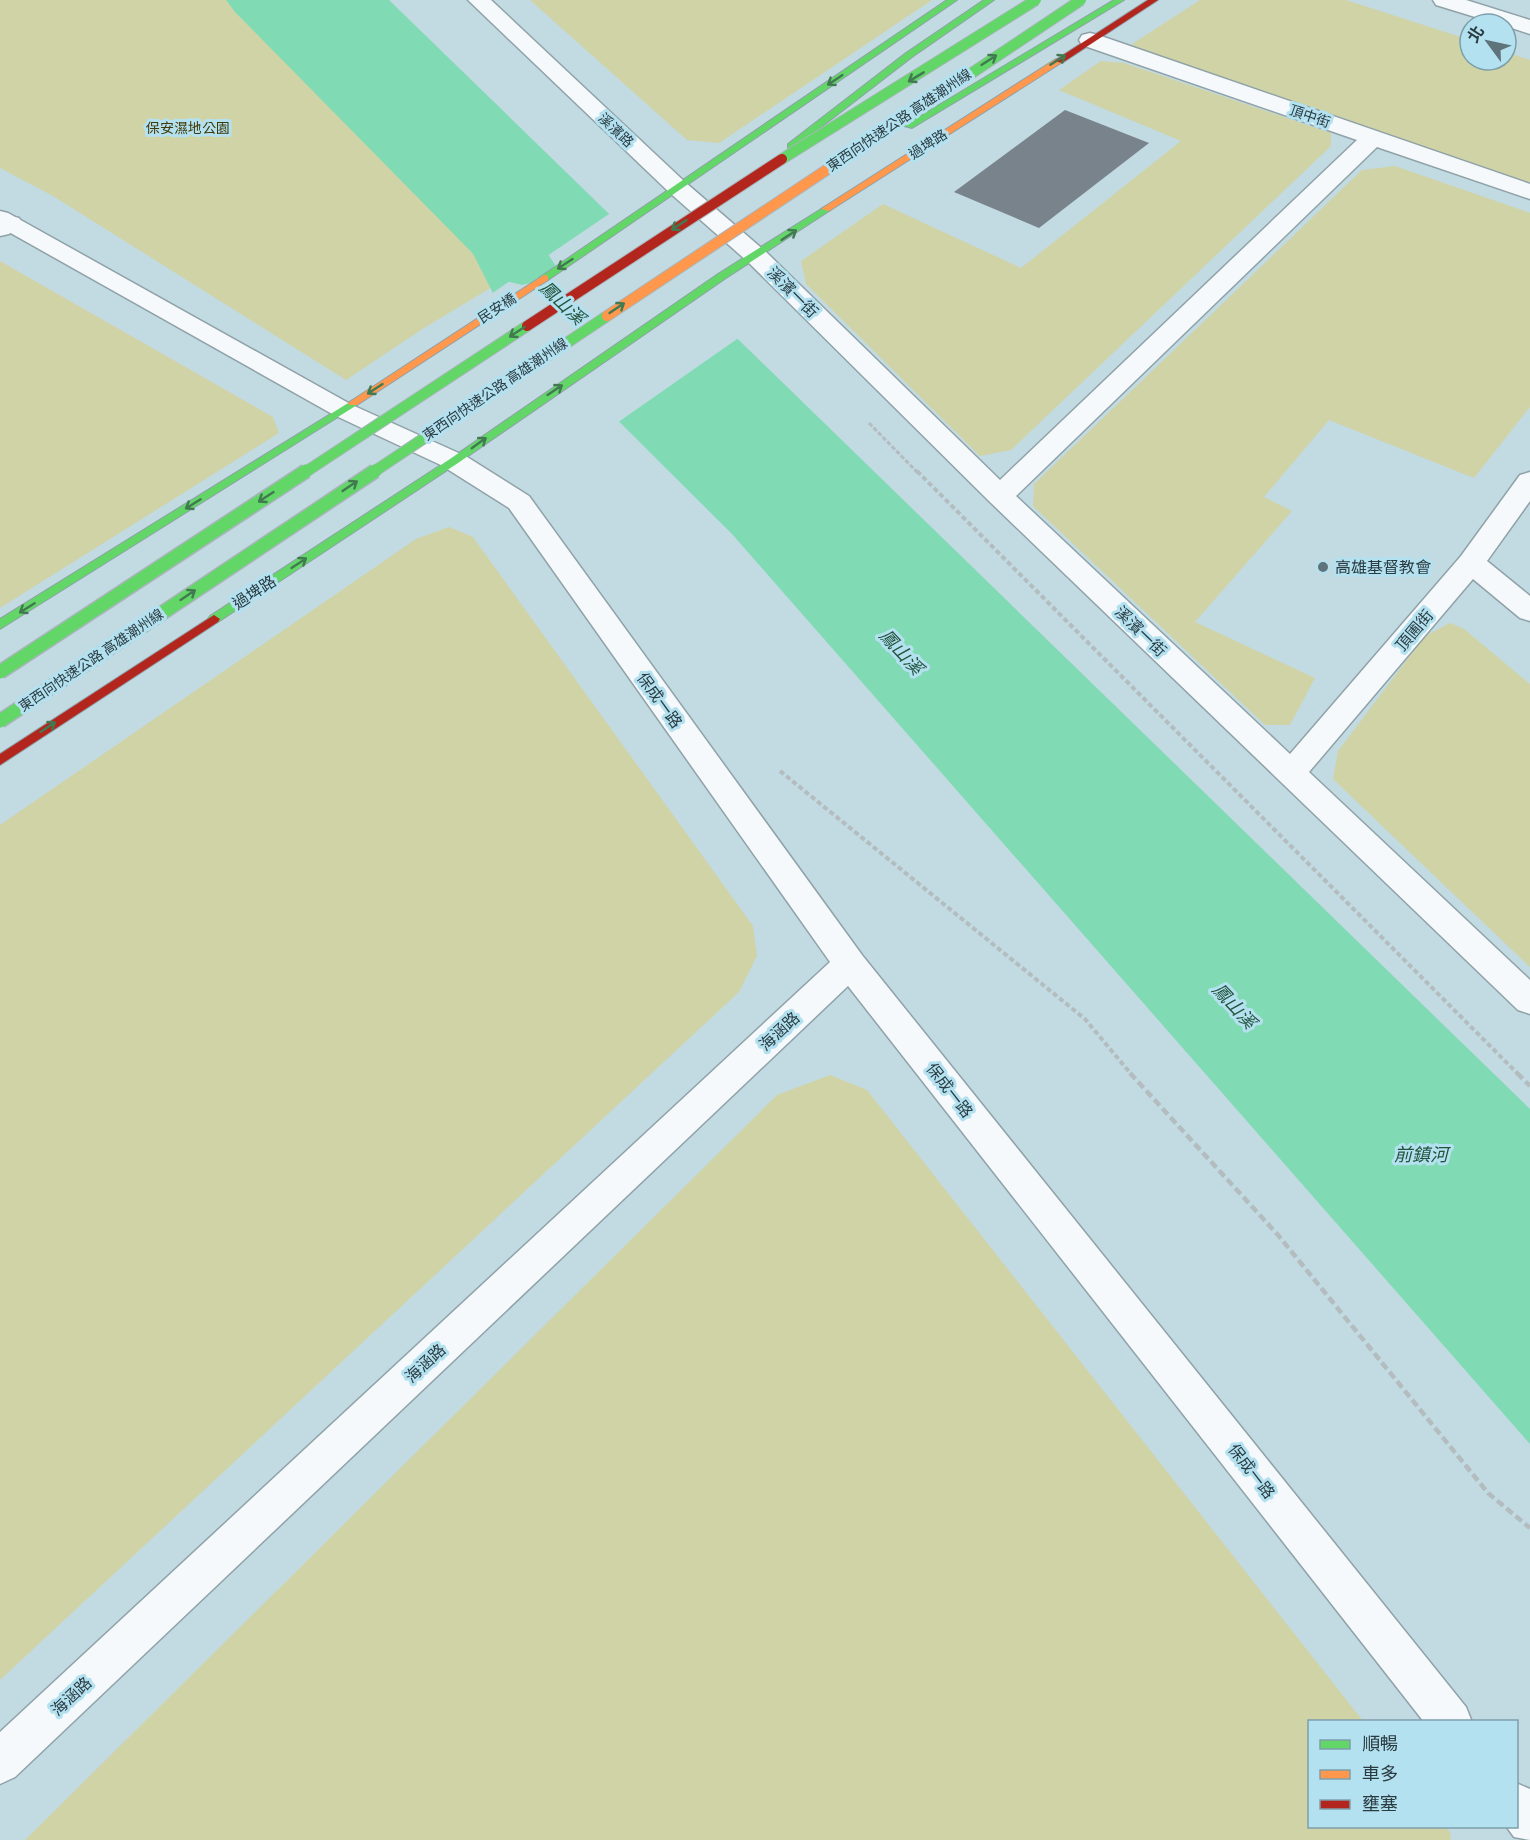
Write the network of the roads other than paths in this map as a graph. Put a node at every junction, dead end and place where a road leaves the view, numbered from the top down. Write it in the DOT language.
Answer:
graph roads {
  1 [pos="479,0"];
  2 [pos="952,0"];
  3 [pos="990,0"];
  4 [pos="1036,0"];
  5 [pos="1080,0"];
  6 [pos="1120,0"];
  7 [pos="1154,0"];
  8 [pos="1444,0"];
  9 [pos="1530,27"];
  10 [pos="1090,40"];
  11 [pos="1373,138"];
  12 [pos="741,185"];
  13 [pos="678,188"];
  14 [pos="1530,192"];
  15 [pos="772,204"];
  16 [pos="4,223"];
  17 [pos="756,256"];
  18 [pos="343,410"];
  19 [pos="454,461"];
  20 [pos="1530,481"];
  21 [pos="1000,496"];
  22 [pos="1471,563"];
  23 [pos="1530,611"];
  24 [pos="0,625"];
  25 [pos="0,672"];
  26 [pos="0,721"];
  27 [pos="0,760"];
  28 [pos="1291,773"];
  29 [pos="850,964"];
  30 [pos="1530,1001"];
  31 [pos="1449,1720"];
  32 [pos="0,1762"];
  33 [pos="1518,1806"];
  34 [pos="1530,1821"];
  1 -- 13 [label="street, 溪濱路"];
  2 -- 13 [label="main road, one-way"];
  3 -- 12 [label="main road, bridge"];
  4 -- 12 [label="main road, 東西向快速公路 高雄潮州線, one-way, bridge"];
  15 -- 5 [label="main road, 東西向快速公路 高雄潮州線, one-way, bridge"];
  6 -- 15 [label="main road, bridge"];
  7 -- 10 [label="main road, 過埤路"];
  8 -- 9 [label="street"];
  10 -- 11 [label="street, 頂中街"];
  17 -- 10 [label="main road, 過埤路, one-way"];
  11 -- 14 [label="street, 頂中街"];
  11 -- 21 [label="street"];
  12 -- 25 [label="main road, 東西向快速公路 高雄潮州線, one-way, bridge"];
  13 -- 17 [label="street, 溪濱路"];
  13 -- 18 [label="main road, 民安橋, one-way"];
  26 -- 15 [label="main road, 東西向快速公路 高雄潮州線, one-way, bridge"];
  16 -- 18 [label="lane"];
  19 -- 17 [label="main road, 過埤路, one-way"];
  17 -- 21 [label="street, 溪濱一街"];
  18 -- 19 [label="lane"];
  18 -- 24 [label="main road, one-way"];
  27 -- 19 [label="main road, 過埤路, one-way"];
  19 -- 29 [label="street, 保成一路"];
  20 -- 22 [label="street, 頂圃街"];
  21 -- 28 [label="street, 溪濱一街"];
  22 -- 23 [label="street"];
  22 -- 28 [label="street, 頂圃街"];
  28 -- 30 [label="street, 溪濱一街"];
  29 -- 31 [label="street, 保成一路"];
  29 -- 32 [label="street, 海涵路"];
  33 -- 34 [label="street"];
}
